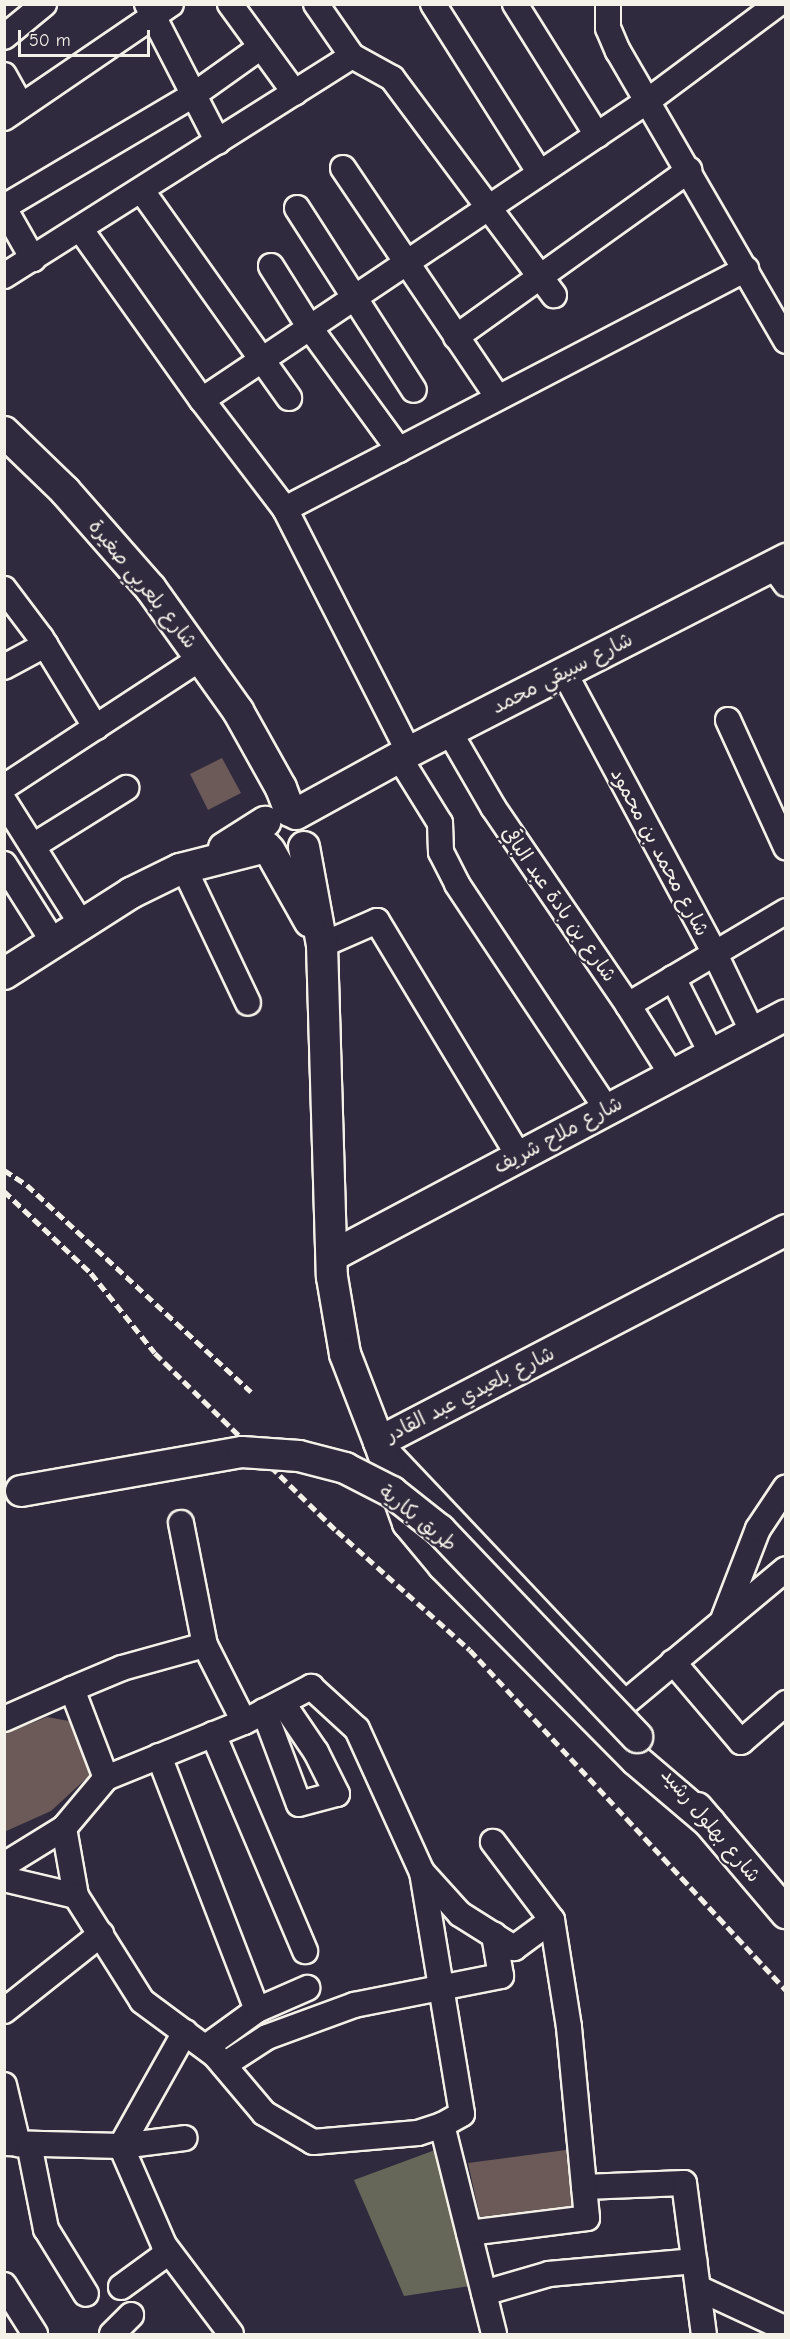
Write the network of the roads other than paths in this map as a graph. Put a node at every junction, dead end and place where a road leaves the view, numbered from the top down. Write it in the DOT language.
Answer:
graph roads {
  1 [pos="44,4"];
  2 [pos="230,4"];
  3 [pos="316,4"];
  4 [pos="433,4"];
  5 [pos="515,4"];
  6 [pos="776,5"];
  7 [pos="606,7"];
  8 [pos="158,8"];
  9 [pos="4,37"];
  10 [pos="261,47"];
  11 [pos="352,56"];
  12 [pos="4,75"];
  13 [pos="295,93"];
  14 [pos="195,94"];
  15 [pos="649,100"];
  16 [pos="13,112"];
  17 [pos="597,135"];
  18 [pos="218,142"];
  19 [pos="343,168"];
  20 [pos="689,170"];
  21 [pos="540,173"];
  22 [pos="142,191"];
  23 [pos="4,207"];
  24 [pos="297,208"];
  25 [pos="487,209"];
  26 [pos="81,230"];
  27 [pos="33,259"];
  28 [pos="406,263"];
  29 [pos="271,266"];
  30 [pos="746,269"];
  31 [pos="4,276"];
  32 [pos="546,287"];
  33 [pos="356,297"];
  34 [pos="310,328"];
  35 [pos="456,337"];
  36 [pos="786,341"];
  37 [pos="260,362"];
  38 [pos="414,390"];
  39 [pos="289,398"];
  40 [pos="498,398"];
  41 [pos="202,400"];
  42 [pos="4,432"];
  43 [pos="399,450"];
  44 [pos="285,509"];
  45 [pos="782,570"];
  46 [pos="4,589"];
  47 [pos="45,645"];
  48 [pos="201,658"];
  49 [pos="4,667"];
  50 [pos="564,672"];
  51 [pos="728,720"];
  52 [pos="96,728"];
  53 [pos="449,731"];
  54 [pos="404,755"];
  55 [pos="4,787"];
  56 [pos="126,788"];
  57 [pos="4,801"];
  58 [pos="283,831"];
  59 [pos="33,846"];
  60 [pos="786,847"];
  61 [pos="4,864"];
  62 [pos="194,864"];
  63 [pos="786,910"];
  64 [pos="82,925"];
  65 [pos="54,943"];
  66 [pos="322,945"];
  67 [pos="714,952"];
  68 [pos="4,974"];
  69 [pos="673,978"];
  70 [pos="248,1003"];
  71 [pos="628,1005"];
  72 [pos="786,1015"];
  73 [pos="753,1033"];
  74 [pos="711,1053"];
  75 [pos="672,1075"];
  76 [pos="607,1110"];
  77 [pos="519,1156"];
  78 [pos="786,1230"];
  79 [pos="332,1256"];
  80 [pos="379,1442"];
  81 [pos="786,1487"];
  82 [pos="13,1492"];
  83 [pos="181,1523"];
  84 [pos="786,1569"];
  85 [pos="723,1619"];
  86 [pos="204,1645"];
  87 [pos="673,1662"];
  88 [pos="72,1689"];
  89 [pos="786,1703"];
  90 [pos="264,1712"];
  91 [pos="4,1719"];
  92 [pos="213,1734"];
  93 [pos="637,1737"];
  94 [pos="159,1756"];
  95 [pos="106,1778"];
  96 [pos="710,1823"];
  97 [pos="64,1828"];
  98 [pos="493,1842"];
  99 [pos="4,1865"];
  100 [pos="422,1872"];
  101 [pos="4,1879"];
  102 [pos="76,1896"];
  103 [pos="786,1913"];
  104 [pos="552,1920"];
  105 [pos="101,1934"];
  106 [pos="494,1935"];
  107 [pos="305,1951"];
  108 [pos="307,1988"];
  109 [pos="440,1988"];
  110 [pos="257,2010"];
  111 [pos="4,2011"];
  112 [pos="185,2032"];
  113 [pos="206,2047"];
  114 [pos="224,2065"];
  115 [pos="4,2085"];
  116 [pos="442,2125"];
  117 [pos="185,2138"];
  118 [pos="17,2144"];
  119 [pos="121,2146"];
  120 [pos="584,2187"];
  121 [pos="469,2233"];
  122 [pos="169,2252"];
  123 [pos="694,2261"];
  124 [pos="4,2285"];
  125 [pos="121,2287"];
  126 [pos="698,2288"];
  127 [pos="484,2293"];
  128 [pos="86,2294"];
  129 [pos="131,2315"];
  130 [pos="786,2329"];
  131 [pos="35,2334"];
  132 [pos="112,2334"];
  133 [pos="231,2334"];
  134 [pos="494,2334"];
  135 [pos="704,2334"];
  1 -- 9 [label="street"];
  2 -- 10 [label="street"];
  3 -- 11 [label="street"];
  4 -- 21 [label="street"];
  5 -- 17 [label="street"];
  6 -- 15 [label="street"];
  7 -- 15 [label="street"];
  8 -- 14 [label="street"];
  8 -- 16 [label="street"];
  10 -- 13 [label="street"];
  10 -- 14 [label="street"];
  11 -- 13 [label="street"];
  11 -- 25 [label="street"];
  12 -- 16 [label="street"];
  13 -- 18 [label="street"];
  14 -- 18 [label="street"];
  14 -- 23 [label="street"];
  15 -- 17 [label="street"];
  15 -- 20 [label="street"];
  17 -- 21 [label="street"];
  18 -- 22 [label="street"];
  19 -- 28 [label="street"];
  20 -- 30 [label="street"];
  20 -- 32 [label="street"];
  21 -- 25 [label="street"];
  22 -- 26 [label="street"];
  22 -- 37 [label="street"];
  23 -- 27 [label="street"];
  24 -- 33 [label="street"];
  25 -- 28 [label="street"];
  25 -- 32 [label="street"];
  26 -- 27 [label="street"];
  26 -- 41 [label="street"];
  27 -- 31 [label="street"];
  28 -- 33 [label="street"];
  28 -- 35 [label="street"];
  29 -- 34 [label="street"];
  30 -- 36 [label="street"];
  30 -- 40 [label="street"];
  32 -- 35 [label="street"];
  33 -- 34 [label="street"];
  33 -- 38 [label="street"];
  34 -- 37 [label="street"];
  34 -- 43 [label="street"];
  35 -- 40 [label="street"];
  37 -- 39 [label="street"];
  37 -- 41 [label="street"];
  40 -- 43 [label="street"];
  41 -- 44 [label="street"];
  42 -- 48 [label="main road, شارع بلعربي صغيرة"];
  43 -- 44 [label="street"];
  44 -- 54 [label="street"];
  45 -- 50 [label="main road, شارع سبيقي محمد"];
  46 -- 47 [label="street"];
  47 -- 49 [label="street"];
  47 -- 52 [label="street"];
  48 -- 52 [label="street"];
  48 -- 58 [label="main road, شارع بلعربي صغيرة"];
  50 -- 53 [label="main road, شارع سبيقي محمد"];
  50 -- 67 [label="street, شارع محمد بن محمود"];
  51 -- 60 [label="street"];
  52 -- 55 [label="street"];
  53 -- 54 [label="main road, شارع سبيقي محمد"];
  53 -- 71 [label="street, شارع بن بادة عبد الباقي"];
  54 -- 58 [label="main road, شارع سبيقي محمد"];
  54 -- 76 [label="street"];
  56 -- 59 [label="street"];
  57 -- 59 [label="street"];
  58 -- 62 [label="main road, شارع سبيقي محمد"];
  58 -- 66 [label="main road, شارع بلعيدي عبد القادر"];
  59 -- 64 [label="street"];
  61 -- 65 [label="street"];
  62 -- 64 [label="main road, شارع سبيقي محمد"];
  62 -- 70 [label="street"];
  63 -- 67 [label="street"];
  64 -- 65 [label="main road, شارع سبيقي محمد"];
  65 -- 68 [label="main road, شارع سبيقي محمد"];
  66 -- 77 [label="street"];
  66 -- 79 [label="main road, شارع بلعيدي عبد القادر"];
  67 -- 69 [label="street"];
  67 -- 73 [label="street, شارع محمد بن محمود"];
  69 -- 71 [label="street"];
  69 -- 74 [label="street"];
  71 -- 75 [label="street, شارع بن بادة عبد الباقي"];
  72 -- 73 [label="main road, شارع ملاح شريف"];
  73 -- 74 [label="main road, شارع ملاح شريف"];
  74 -- 75 [label="main road, شارع ملاح شريف"];
  75 -- 76 [label="main road, شارع ملاح شريف"];
  76 -- 77 [label="main road, شارع ملاح شريف"];
  77 -- 79 [label="main road, شارع ملاح شريف"];
  78 -- 80 [label="main road, شارع بلعيدي عبد القادر"];
  79 -- 80 [label="main road, شارع بلعيدي عبد القادر"];
  80 -- 87 [label="street"];
  80 -- 96 [label="main road"];
  81 -- 85 [label="street"];
  82 -- 93 [label="main road, طريق بكارية, bridge"];
  83 -- 86 [label="street"];
  84 -- 85 [label="street"];
  85 -- 87 [label="street"];
  86 -- 88 [label="street"];
  86 -- 90 [label="street"];
  87 -- 89 [label="street"];
  88 -- 91 [label="street"];
  88 -- 95 [label="street"];
  90 -- 92 [label="street"];
  90 -- 100 [label="street"];
  92 -- 94 [label="street"];
  92 -- 107 [label="street"];
  93 -- 96 [label="main road, شارع بهلول رشيد"];
  94 -- 95 [label="street"];
  94 -- 110 [label="street"];
  95 -- 97 [label="street"];
  96 -- 103 [label="main road, شارع بهلول رشيد"];
  97 -- 99 [label="street"];
  97 -- 102 [label="street"];
  98 -- 104 [label="street"];
  100 -- 106 [label="street"];
  100 -- 109 [label="street"];
  101 -- 102 [label="street"];
  102 -- 105 [label="street"];
  104 -- 106 [label="street"];
  104 -- 120 [label="street"];
  105 -- 111 [label="street"];
  105 -- 112 [label="street"];
  106 -- 109 [label="street"];
  108 -- 110 [label="street"];
  109 -- 114 [label="street"];
  109 -- 116 [label="street"];
  110 -- 113 [label="street"];
  112 -- 113 [label="street"];
  112 -- 119 [label="street"];
  113 -- 114 [label="street"];
  114 -- 116 [label="street"];
  115 -- 118 [label="street"];
  116 -- 121 [label="street"];
  117 -- 119 [label="street"];
  118 -- 119 [label="street"];
  118 -- 128 [label="street"];
  119 -- 122 [label="street"];
  120 -- 121 [label="street"];
  120 -- 123 [label="street"];
  121 -- 127 [label="street"];
  122 -- 125 [label="street"];
  122 -- 133 [label="street"];
  123 -- 126 [label="street"];
  123 -- 127 [label="street"];
  124 -- 131 [label="street"];
  126 -- 130 [label="street"];
  126 -- 135 [label="street"];
  127 -- 134 [label="street"];
  129 -- 132 [label="street"];
}
